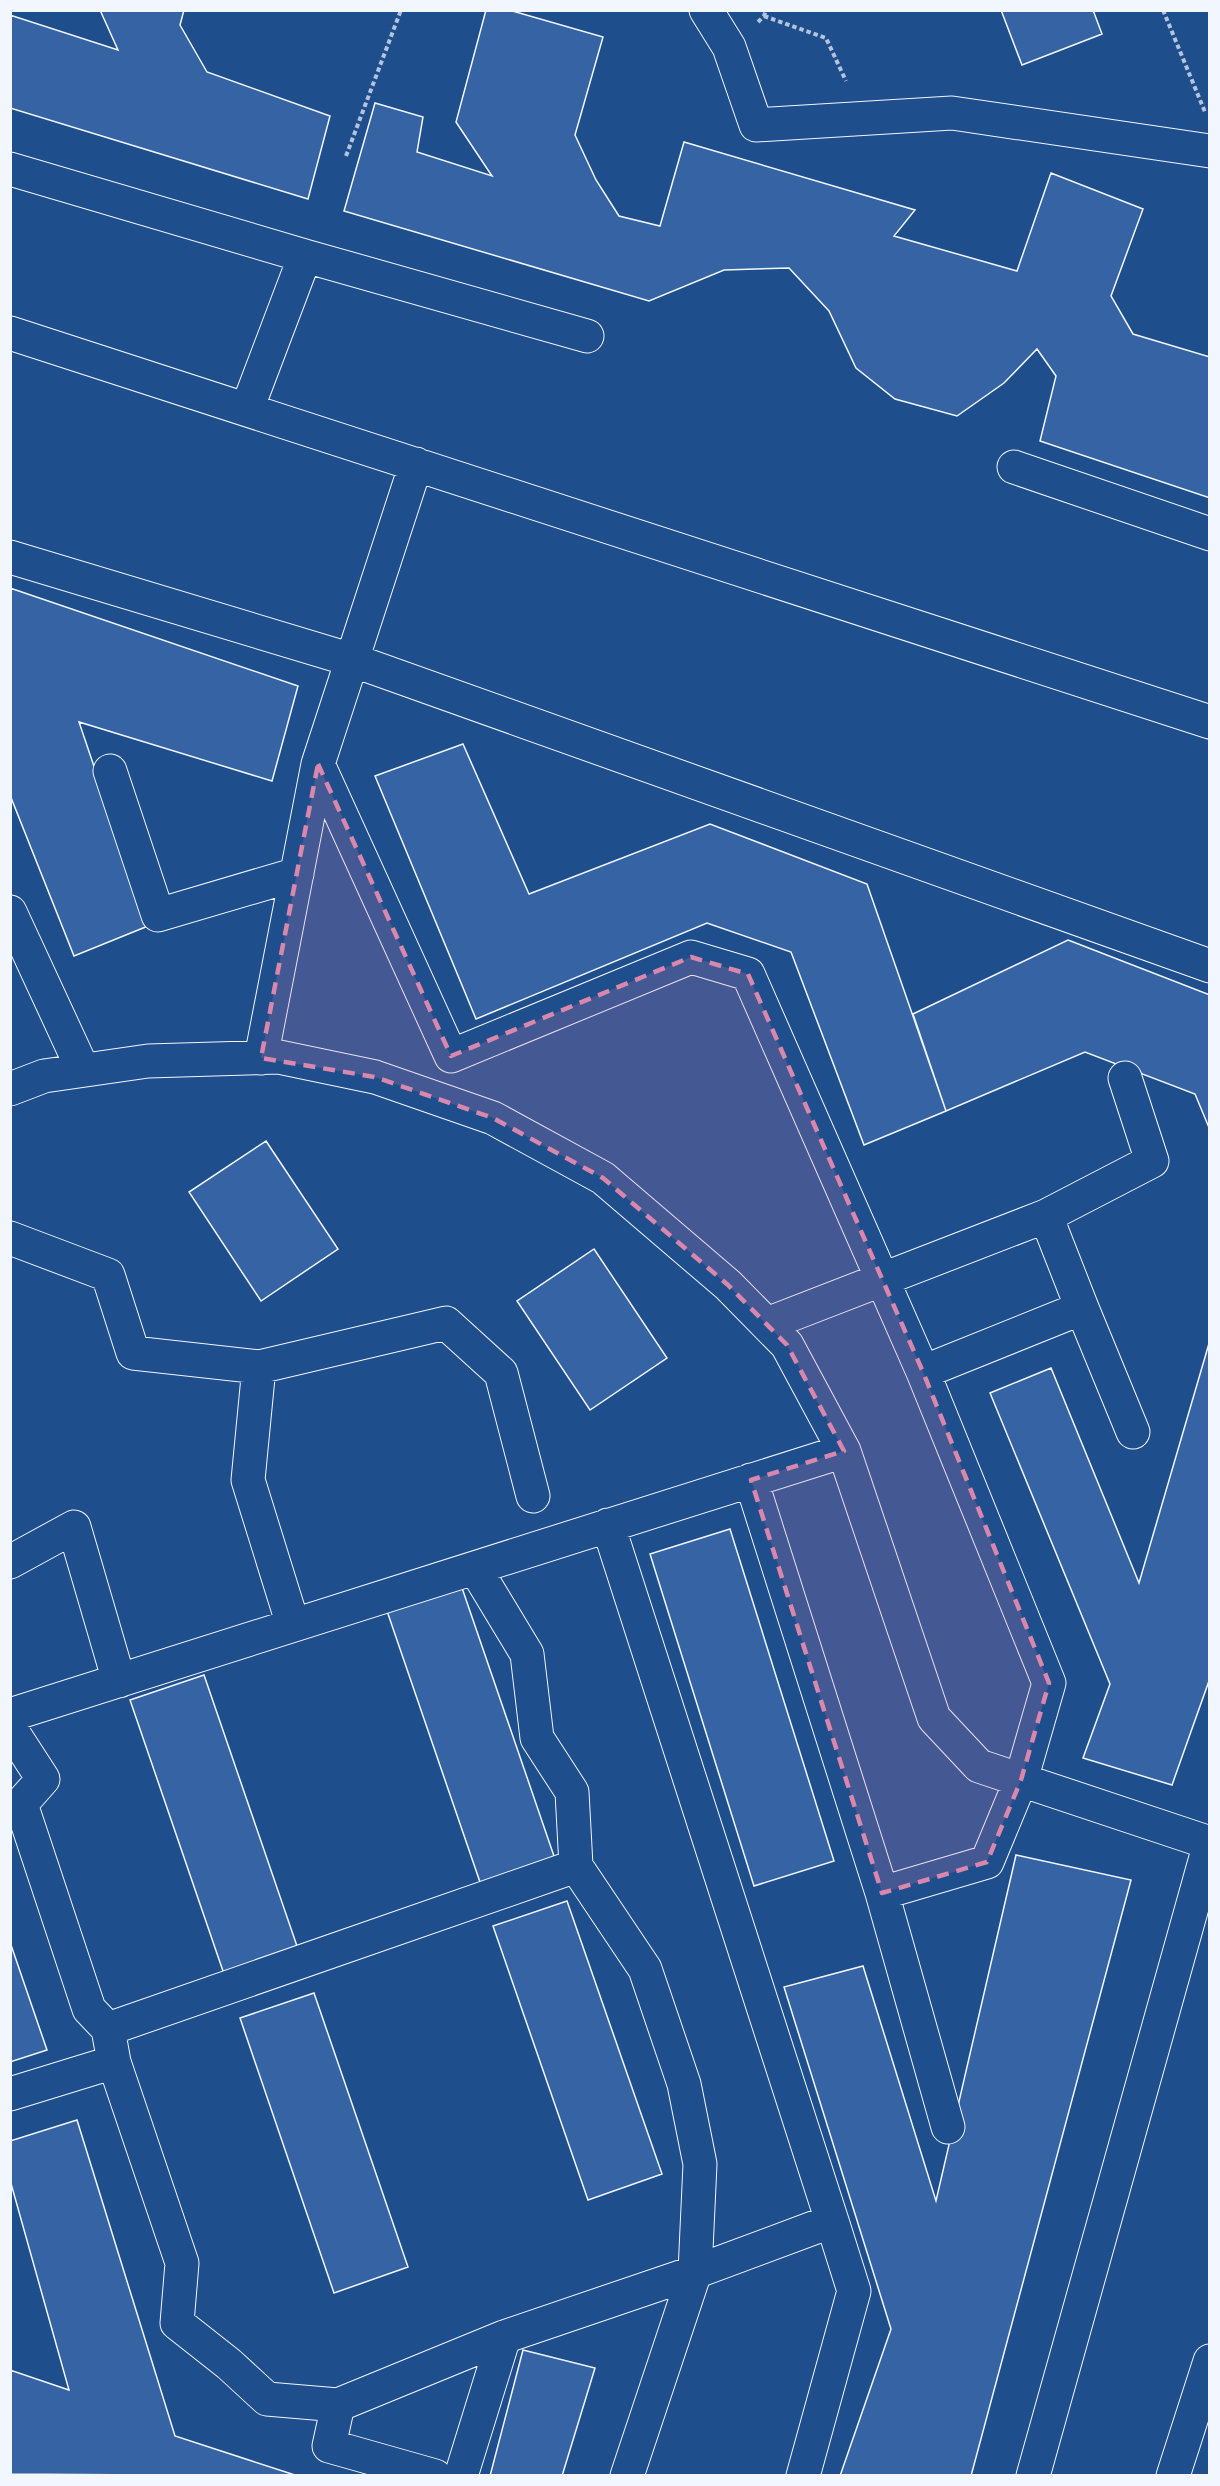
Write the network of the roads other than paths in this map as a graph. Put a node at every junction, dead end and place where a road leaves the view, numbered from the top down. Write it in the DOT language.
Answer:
graph roads {
  1 [pos="706,10"];
  2 [pos="1209,151"];
  3 [pos="10,169"];
  4 [pos="305,256"];
  5 [pos="10,333"];
  6 [pos="587,336"];
  7 [pos="247,409"];
  8 [pos="416,464"];
  9 [pos="1014,467"];
  10 [pos="1209,534"];
  11 [pos="10,557"];
  12 [pos="352,660"];
  13 [pos="1209,722"];
  14 [pos="318,764"];
  15 [pos="110,771"];
  16 [pos="297,874"];
  17 [pos="10,912"];
  18 [pos="1209,966"];
  19 [pos="261,1058"];
  20 [pos="83,1070"];
  21 [pos="1125,1078"];
  22 [pos="10,1089"];
  23 [pos="1046,1216"];
  24 [pos="10,1238"];
  25 [pos="882,1280"];
  26 [pos="1082,1308"];
  27 [pos="767,1324"];
  28 [pos="259,1367"];
  29 [pos="923,1372"];
  30 [pos="1133,1432"];
  31 [pos="844,1451"];
  32 [pos="751,1480"];
  33 [pos="533,1496"];
  34 [pos="608,1526"];
  35 [pos="10,1562"];
  36 [pos="476,1568"];
  37 [pos="293,1625"];
  38 [pos="119,1681"];
  39 [pos="10,1715"];
  40 [pos="10,1728"];
  41 [pos="1020,1780"];
  42 [pos="1209,1843"];
  43 [pos="576,1866"];
  44 [pos="882,1893"];
  45 [pos="108,2029"];
  46 [pos="114,2062"];
  47 [pos="10,2094"];
  48 [pos="948,2127"];
  49 [pos="832,2221"];
  50 [pos="695,2272"];
  51 [pos="504,2337"];
  52 [pos="1209,2361"];
  53 [pos="338,2405"];
  54 [pos="435,2475"];
  55 [pos="461,2475"];
  56 [pos="627,2475"];
  57 [pos="803,2475"];
  58 [pos="1033,2475"];
  59 [pos="1173,2475"];
  1 -- 2 [label="street"];
  3 -- 4 [label="street"];
  4 -- 6 [label="street"];
  4 -- 7 [label="street"];
  5 -- 7 [label="street"];
  7 -- 8 [label="street"];
  8 -- 12 [label="street"];
  8 -- 13 [label="street"];
  9 -- 10 [label="street"];
  11 -- 12 [label="street"];
  12 -- 14 [label="street"];
  12 -- 18 [label="street"];
  14 -- 16 [label="street"];
  14 -- 25 [label="street"];
  15 -- 16 [label="street"];
  16 -- 19 [label="street"];
  17 -- 20 [label="street"];
  19 -- 20 [label="street"];
  19 -- 27 [label="street"];
  20 -- 22 [label="street"];
  21 -- 23 [label="street"];
  23 -- 25 [label="street"];
  23 -- 26 [label="street"];
  24 -- 28 [label="street"];
  25 -- 27 [label="street"];
  25 -- 29 [label="street"];
  26 -- 29 [label="street"];
  26 -- 30 [label="street"];
  27 -- 31 [label="street"];
  28 -- 33 [label="street"];
  28 -- 37 [label="street"];
  29 -- 41 [label="street"];
  31 -- 32 [label="street"];
  31 -- 41 [label="street"];
  32 -- 34 [label="street"];
  32 -- 44 [label="street"];
  34 -- 36 [label="street"];
  34 -- 49 [label="street"];
  35 -- 38 [label="street"];
  36 -- 37 [label="street"];
  36 -- 43 [label="street"];
  37 -- 38 [label="street"];
  38 -- 39 [label="street"];
  40 -- 45 [label="street"];
  41 -- 42 [label="street"];
  41 -- 44 [label="street"];
  42 -- 58 [label="street"];
  43 -- 45 [label="street"];
  43 -- 50 [label="street"];
  44 -- 48 [label="street"];
  45 -- 46 [label="street"];
  46 -- 47 [label="street"];
  46 -- 53 [label="street"];
  49 -- 50 [label="street"];
  49 -- 57 [label="street"];
  50 -- 51 [label="street"];
  50 -- 56 [label="street"];
  51 -- 53 [label="street"];
  51 -- 55 [label="street"];
  52 -- 59 [label="street"];
  53 -- 54 [label="street"];
}
